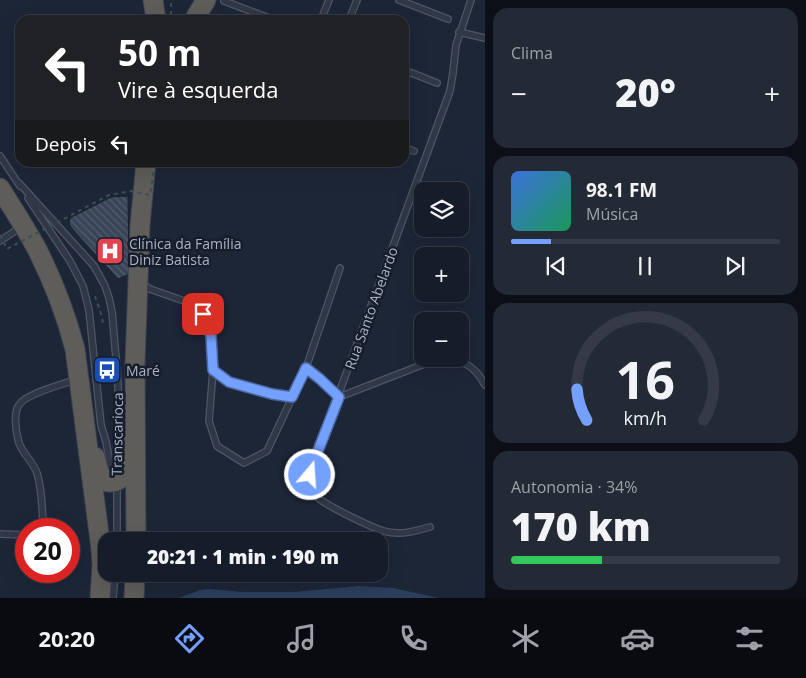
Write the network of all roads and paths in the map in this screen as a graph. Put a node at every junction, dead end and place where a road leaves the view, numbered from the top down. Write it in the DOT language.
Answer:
graph roads {
  1 [pos="153,0"];
  2 [pos="171,0"];
  3 [pos="215,0"];
  4 [pos="329,0"];
  5 [pos="357,0"];
  6 [pos="398,0"];
  7 [pos="471,0"];
  8 [pos="160,15"];
  9 [pos="165,15"];
  10 [pos="199,15"];
  11 [pos="259,15"];
  12 [pos="323,15"];
  13 [pos="351,15"];
  14 [pos="448,19"];
  15 [pos="459,32"];
  16 [pos="485,38"];
  17 [pos="409,72"];
  18 [pos="437,83"];
  19 [pos="409,150"];
  20 [pos="414,151"];
  21 [pos="0,156"];
  22 [pos="146,167"];
  23 [pos="154,167"];
  24 [pos="19,183"];
  25 [pos="0,188"];
  26 [pos="23,226"];
  27 [pos="0,235"];
  28 [pos="0,240"];
  29 [pos="340,268"];
  30 [pos="138,282"];
  31 [pos="137,304"];
  32 [pos="102,317"];
  33 [pos="102,324"];
  34 [pos="306,368"];
  35 [pos="213,370"];
  36 [pos="80,379"];
  37 [pos="485,385"];
  38 [pos="292,397"];
  39 [pos="339,397"];
  40 [pos="85,423"];
  41 [pos="117,453"];
  42 [pos="115,475"];
  43 [pos="43,518"];
  44 [pos="430,527"];
  45 [pos="106,532"];
  46 [pos="112,532"];
  47 [pos="136,532"];
  48 [pos="0,534"];
  49 [pos="15,535"];
  50 [pos="101,582"];
  51 [pos="114,582"];
  52 [pos="135,582"];
  53 [pos="100,598"];
  54 [pos="113,598"];
  55 [pos="134,598"];
  1 -- 8 [label="highway"];
  2 -- 9 [label="path"];
  3 -- 10 [label="highway"];
  3 -- 11 [label="lane"];
  4 -- 12 [label="lane"];
  5 -- 13 [label="lane"];
  6 -- 14 [label="lane"];
  7 -- 15 [label="lane, Rua Santo Abelardo"];
  15 -- 16 [label="lane"];
  15 -- 39 [label="lane, Rua Santo Abelardo"];
  17 -- 18 [label="lane"];
  19 -- 20 [label="lane"];
  21 -- 24 [label="lane, Transcarioca"];
  22 -- 30 [label="highway"];
  23 -- 27 [label="path, bridge"];
  24 -- 41 [label="lane, Transcarioca"];
  24 -- 42 [label="lane, Transcarioca"];
  25 -- 26 [label="highway"];
  26 -- 28 [label="lane"];
  26 -- 36 [label="highway"];
  29 -- 34 [label="lane"];
  30 -- 31 [label="highway"];
  30 -- 35 [label="lane"];
  31 -- 42 [label="highway"];
  31 -- 47 [label="highway"];
  32 -- 33 [label="path"];
  34 -- 38 [label="lane"];
  34 -- 39 [label="lane"];
  35 -- 38 [label="lane"];
  35 -- 38 [label="lane"];
  36 -- 40 [label="highway"];
  36 -- 43 [label="lane"];
  37 -- 39 [label="lane"];
  39 -- 44 [label="lane, Rua Santo Abelardo"];
  40 -- 42 [label="highway"];
  40 -- 45 [label="highway"];
  42 -- 46 [label="lane, Transcarioca"];
  48 -- 49 [label="lane"];
  50 -- 53 [label="highway"];
  51 -- 54 [label="lane"];
  52 -- 55 [label="highway"];
}
